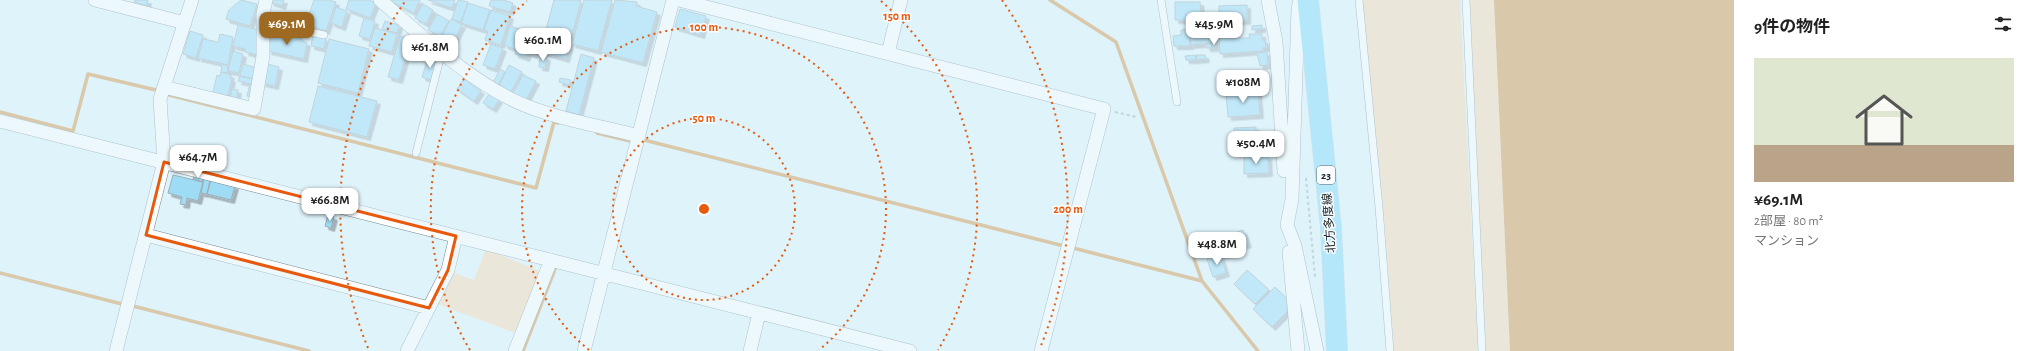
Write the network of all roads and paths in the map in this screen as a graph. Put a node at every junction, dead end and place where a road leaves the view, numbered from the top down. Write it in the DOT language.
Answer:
graph roads {
  1 [pos="95,0"];
  2 [pos="192,0"];
  3 [pos="266,0"];
  4 [pos="380,0"];
  5 [pos="673,0"];
  6 [pos="679,0"];
  7 [pos="901,0"];
  8 [pos="1161,0"];
  9 [pos="1268,0"];
  10 [pos="1300,0"];
  11 [pos="1308,0"];
  12 [pos="1359,0"];
  13 [pos="1466,0"];
  14 [pos="264,22"];
  15 [pos="185,23"];
  16 [pos="324,35"];
  17 [pos="442,51"];
  18 [pos="888,54"];
  19 [pos="164,87"];
  20 [pos="1177,102"];
  21 [pos="1104,109"];
  22 [pos="1137,117"];
  23 [pos="0,121"];
  24 [pos="639,136"];
  25 [pos="416,153"];
  26 [pos="164,162"];
  27 [pos="1287,225"];
  28 [pos="146,235"];
  29 [pos="456,236"];
  30 [pos="551,260"];
  31 [pos="604,274"];
  32 [pos="429,308"];
  33 [pos="759,313"];
  34 [pos="116,351"];
  35 [pos="408,351"];
  36 [pos="515,351"];
  37 [pos="584,351"];
  38 [pos="750,351"];
  39 [pos="910,351"];
  40 [pos="1041,351"];
  41 [pos="1298,351"];
  42 [pos="1317,351"];
  43 [pos="1337,351"];
  44 [pos="1390,351"];
  45 [pos="1482,351"];
  1 -- 15 [label="street"];
  2 -- 15 [label="street"];
  3 -- 14 [label="street"];
  4 -- 17 [label="street"];
  5 -- 24 [label="street"];
  6 -- 18 [label="street"];
  7 -- 18 [label="street"];
  8 -- 20 [label="lane"];
  9 -- 27 [label="street"];
  10 -- 27 [label="street"];
  11 -- 43 [label="main road, 北方多度線 / 23"];
  12 -- 44 [label="lane"];
  13 -- 45 [label="lane"];
  14 -- 16 [label="lane"];
  14 -- 19 [label="street"];
  15 -- 19 [label="street"];
  17 -- 24 [label="street"];
  17 -- 25 [label="lane"];
  18 -- 21 [label="street"];
  19 -- 26 [label="street"];
  21 -- 22 [label="path"];
  21 -- 40 [label="street"];
  23 -- 26 [label="street"];
  24 -- 31 [label="street"];
  26 -- 28 [label="street"];
  26 -- 29 [label="street"];
  27 -- 41 [label="street"];
  27 -- 42 [label="street"];
  28 -- 32 [label="street"];
  28 -- 34 [label="street"];
  29 -- 30 [label="street"];
  29 -- 32 [label="street"];
  30 -- 31 [label="street"];
  30 -- 36 [label="street"];
  31 -- 33 [label="street"];
  31 -- 37 [label="street"];
  32 -- 35 [label="street"];
  33 -- 38 [label="street"];
  33 -- 39 [label="street"];
}
